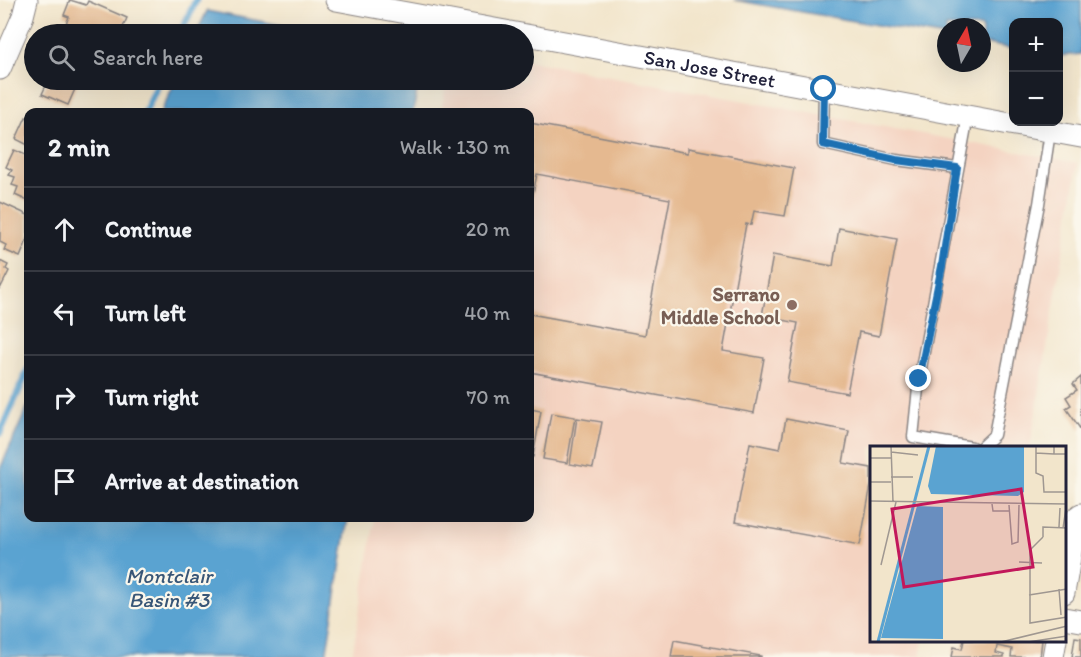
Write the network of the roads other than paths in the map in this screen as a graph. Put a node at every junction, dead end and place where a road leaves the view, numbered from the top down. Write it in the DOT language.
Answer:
graph roads {
  1 [pos="27,0"];
  2 [pos="336,0"];
  3 [pos="468,24"];
  4 [pos="534,36"];
  5 [pos="0,69"];
  6 [pos="824,89"];
  7 [pos="968,116"];
  8 [pos="1050,132"];
  9 [pos="1081,137"];
  10 [pos="957,168"];
  11 [pos="936,444"];
  12 [pos="960,446"];
  13 [pos="982,446"];
  14 [pos="1081,514"];
  15 [pos="1066,587"];
  16 [pos="1066,618"];
  17 [pos="1081,621"];
  18 [pos="1056,642"];
  19 [pos="1053,657"];
  1 -- 5 [label="street"];
  2 -- 3 [label="street, San Jose Street"];
  4 -- 6 [label="street, San Jose Street"];
  6 -- 7 [label="street, San Jose Street"];
  6 -- 10 [label="lane"];
  7 -- 8 [label="street, San Jose Street"];
  7 -- 10 [label="lane"];
  8 -- 9 [label="street, San Jose Street"];
  8 -- 13 [label="lane"];
  10 -- 11 [label="lane"];
  11 -- 12 [label="lane"];
  14 -- 15 [label="street"];
  16 -- 17 [label="street"];
  18 -- 19 [label="street"];
}
